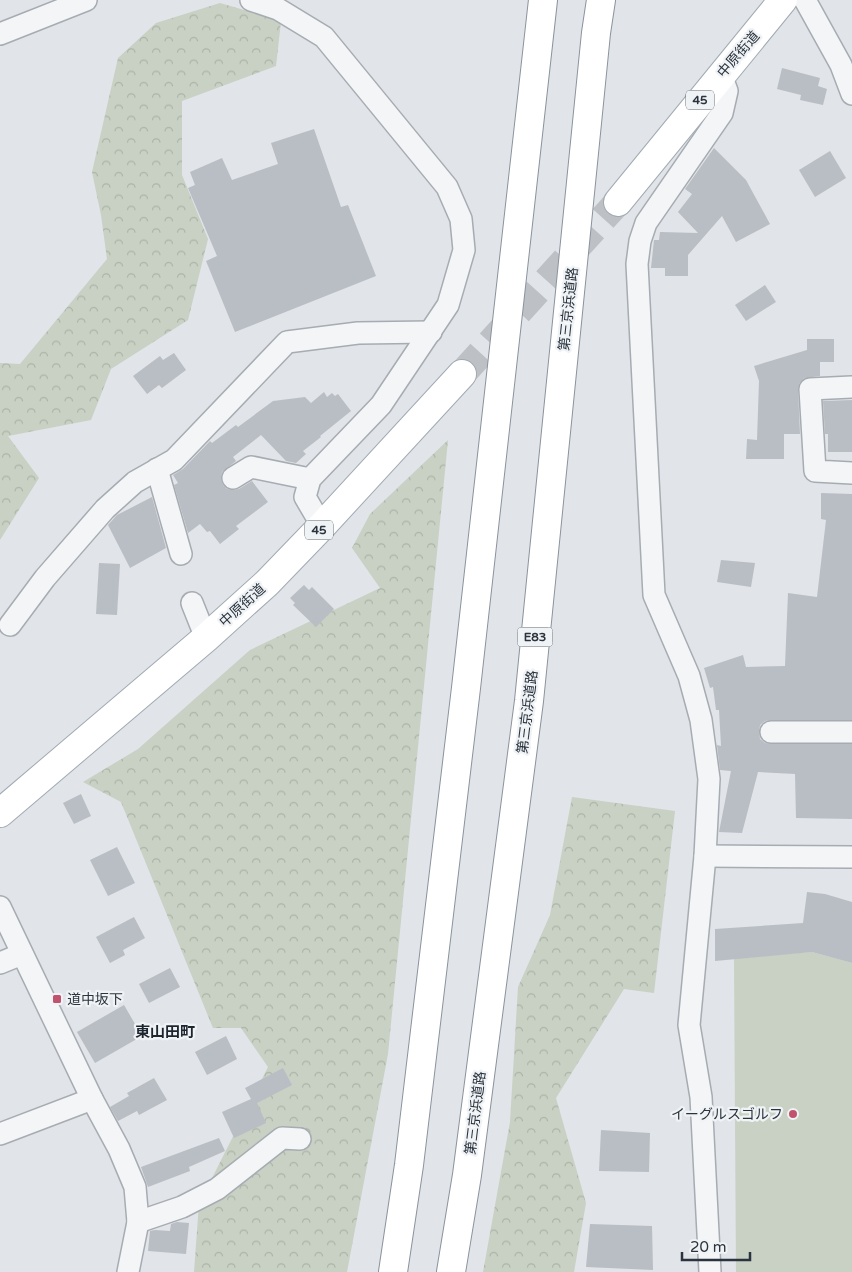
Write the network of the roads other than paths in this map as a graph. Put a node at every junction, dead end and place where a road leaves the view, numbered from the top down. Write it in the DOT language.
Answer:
graph roads {
  1 [pos="86,0"];
  2 [pos="251,0"];
  3 [pos="542,0"];
  4 [pos="601,0"];
  5 [pos="783,0"];
  6 [pos="805,0"];
  7 [pos="281,4"];
  8 [pos="0,34"];
  9 [pos="721,75"];
  10 [pos="852,94"];
  11 [pos="618,202"];
  12 [pos="431,332"];
  13 [pos="462,374"];
  14 [pos="852,387"];
  15 [pos="157,469"];
  16 [pos="852,474"];
  17 [pos="233,478"];
  18 [pos="310,479"];
  19 [pos="322,526"];
  20 [pos="181,554"];
  21 [pos="192,603"];
  22 [pos="10,625"];
  23 [pos="206,638"];
  24 [pos="771,732"];
  25 [pos="852,732"];
  26 [pos="0,813"];
  27 [pos="705,856"];
  28 [pos="852,857"];
  29 [pos="0,907"];
  30 [pos="22,954"];
  31 [pos="0,963"];
  32 [pos="92,1099"];
  33 [pos="0,1134"];
  34 [pos="300,1140"];
  35 [pos="138,1222"];
  36 [pos="128,1272"];
  37 [pos="393,1272"];
  38 [pos="451,1272"];
  39 [pos="710,1272"];
  1 -- 8 [label="street"];
  2 -- 7 [label="street"];
  3 -- 37 [label="main road"];
  4 -- 38 [label="main road, 第三京浜道路 / E83"];
  5 -- 9 [label="main road, 中原街道 / 45"];
  6 -- 10 [label="street"];
  7 -- 12 [label="street"];
  9 -- 11 [label="main road, 中原街道 / 45"];
  9 -- 27 [label="street"];
  12 -- 15 [label="street"];
  12 -- 18 [label="street"];
  13 -- 19 [label="main road, 中原街道 / 45"];
  14 -- 16 [label="street"];
  15 -- 20 [label="street"];
  15 -- 22 [label="street"];
  17 -- 18 [label="street"];
  18 -- 19 [label="street"];
  19 -- 23 [label="main road, 中原街道 / 45"];
  21 -- 23 [label="street"];
  23 -- 26 [label="main road, 中原街道 / 45"];
  24 -- 25 [label="street"];
  27 -- 28 [label="street"];
  27 -- 39 [label="street"];
  29 -- 30 [label="street"];
  30 -- 31 [label="street"];
  30 -- 32 [label="street"];
  32 -- 33 [label="street"];
  32 -- 35 [label="street"];
  34 -- 35 [label="street"];
  35 -- 36 [label="street"];
}
